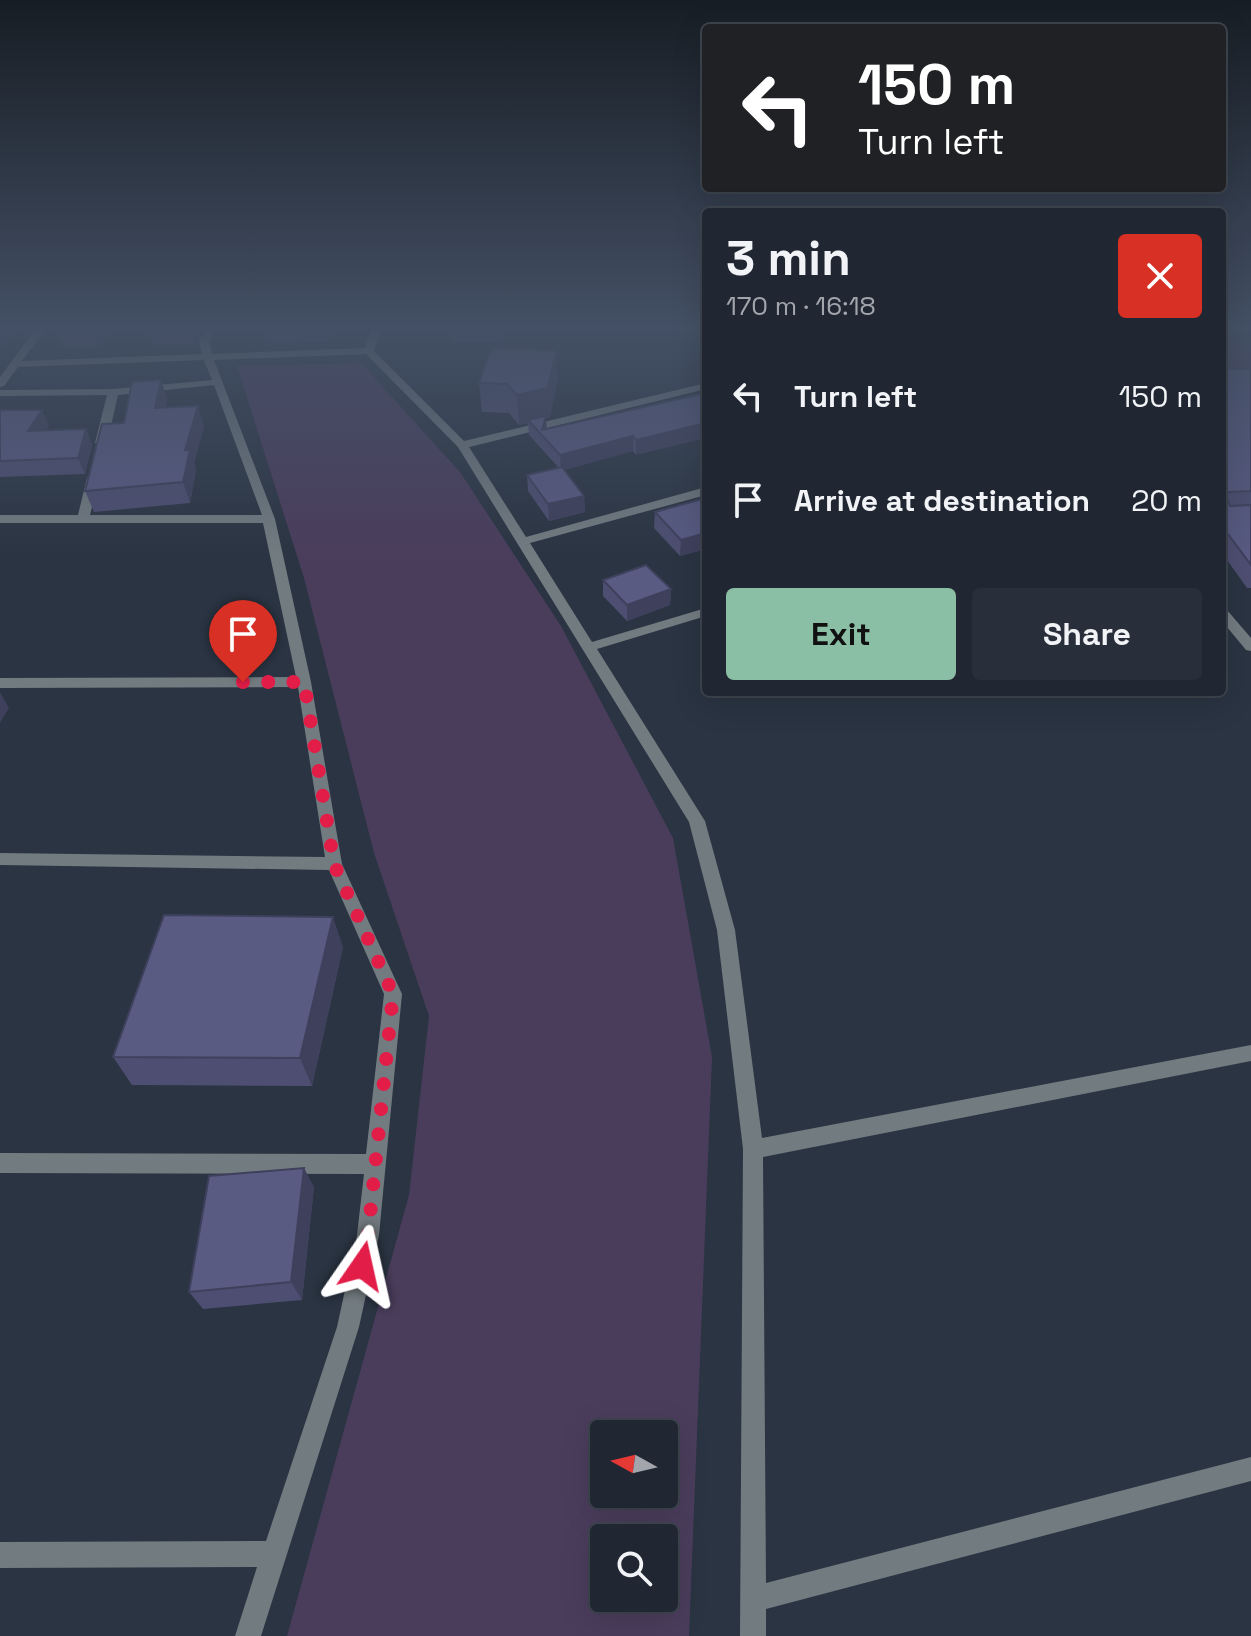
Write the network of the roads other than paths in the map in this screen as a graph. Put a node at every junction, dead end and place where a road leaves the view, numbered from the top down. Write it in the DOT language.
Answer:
graph roads {
  1 [pos="110,403"];
  2 [pos="226,403"];
  3 [pos="421,403"];
  4 [pos="634,403"];
  5 [pos="462,445"];
  6 [pos="702,492"];
  7 [pos="0,519"];
  8 [pos="83,519"];
  9 [pos="269,519"];
  10 [pos="521,542"];
  11 [pos="702,613"];
  12 [pos="1226,618"];
  13 [pos="590,647"];
  14 [pos="1251,647"];
  15 [pos="304,682"];
  16 [pos="0,683"];
  17 [pos="0,859"];
  18 [pos="334,864"];
  19 [pos="1251,1053"];
  20 [pos="753,1149"];
  21 [pos="0,1163"];
  22 [pos="375,1164"];
  23 [pos="1251,1469"];
  24 [pos="273,1554"];
  25 [pos="0,1555"];
  26 [pos="754,1599"];
  27 [pos="248,1636"];
  28 [pos="753,1636"];
  1 -- 8 [label="street"];
  2 -- 9 [label="street"];
  3 -- 5 [label="street"];
  4 -- 5 [label="street"];
  5 -- 10 [label="street"];
  6 -- 10 [label="street"];
  7 -- 8 [label="street"];
  8 -- 9 [label="street"];
  9 -- 15 [label="street"];
  10 -- 13 [label="street"];
  11 -- 13 [label="street"];
  12 -- 14 [label="street"];
  13 -- 20 [label="street"];
  15 -- 16 [label="street"];
  15 -- 18 [label="street"];
  17 -- 18 [label="street"];
  18 -- 22 [label="street"];
  19 -- 20 [label="street"];
  20 -- 26 [label="street"];
  21 -- 22 [label="street"];
  22 -- 24 [label="street"];
  23 -- 26 [label="street"];
  24 -- 25 [label="street"];
  24 -- 27 [label="street"];
  26 -- 28 [label="street"];
}
